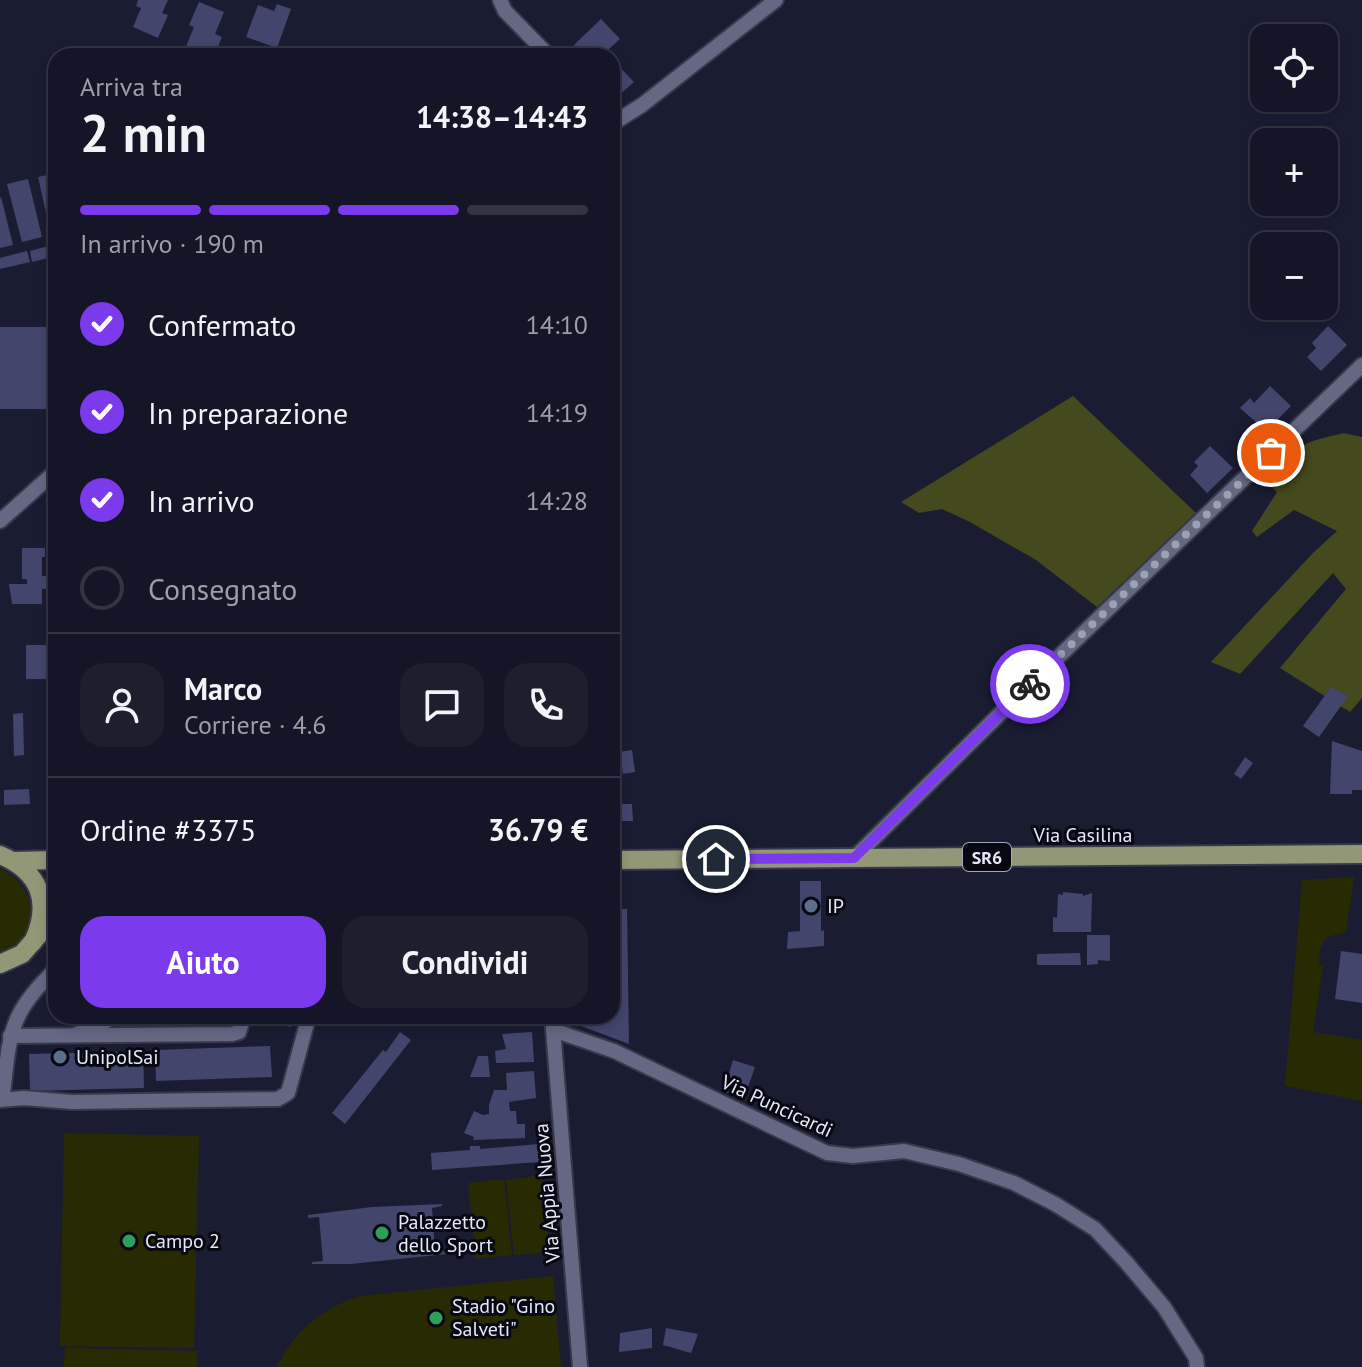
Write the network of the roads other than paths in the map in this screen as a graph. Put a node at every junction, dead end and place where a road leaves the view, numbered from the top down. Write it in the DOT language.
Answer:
graph roads {
  1 [pos="500,0"];
  2 [pos="776,0"];
  3 [pos="541,48"];
  4 [pos="620,118"];
  5 [pos="1362,365"];
  6 [pos="48,478"];
  7 [pos="0,521"];
  8 [pos="1362,854"];
  9 [pos="7,858"];
  10 [pos="854,858"];
  11 [pos="48,860"];
  12 [pos="620,860"];
  13 [pos="48,924"];
  14 [pos="33,942"];
  15 [pos="2,966"];
  16 [pos="48,978"];
  17 [pos="99,1024"];
  18 [pos="242,1024"];
  19 [pos="307,1024"];
  20 [pos="552,1024"];
  21 [pos="554,1024"];
  22 [pos="10,1036"];
  23 [pos="72,1036"];
  24 [pos="0,1098"];
  25 [pos="580,1367"];
  26 [pos="1197,1367"];
  1 -- 3 [label="street"];
  2 -- 4 [label="street"];
  5 -- 10 [label="street"];
  6 -- 7 [label="street"];
  8 -- 10 [label="main road, Via Casilina / SR6"];
  9 -- 11 [label="main road"];
  9 -- 14 [label="main road"];
  10 -- 12 [label="main road, Via Casilina / SR6"];
  13 -- 14 [label="main road"];
  14 -- 15 [label="main road"];
  16 -- 22 [label="street"];
  17 -- 23 [label="street"];
  18 -- 23 [label="street"];
  19 -- 24 [label="street"];
  20 -- 25 [label="street, Via Appia Nuova"];
  21 -- 26 [label="street, Via Puncicardi"];
  22 -- 23 [label="street"];
  22 -- 24 [label="street"];
}
